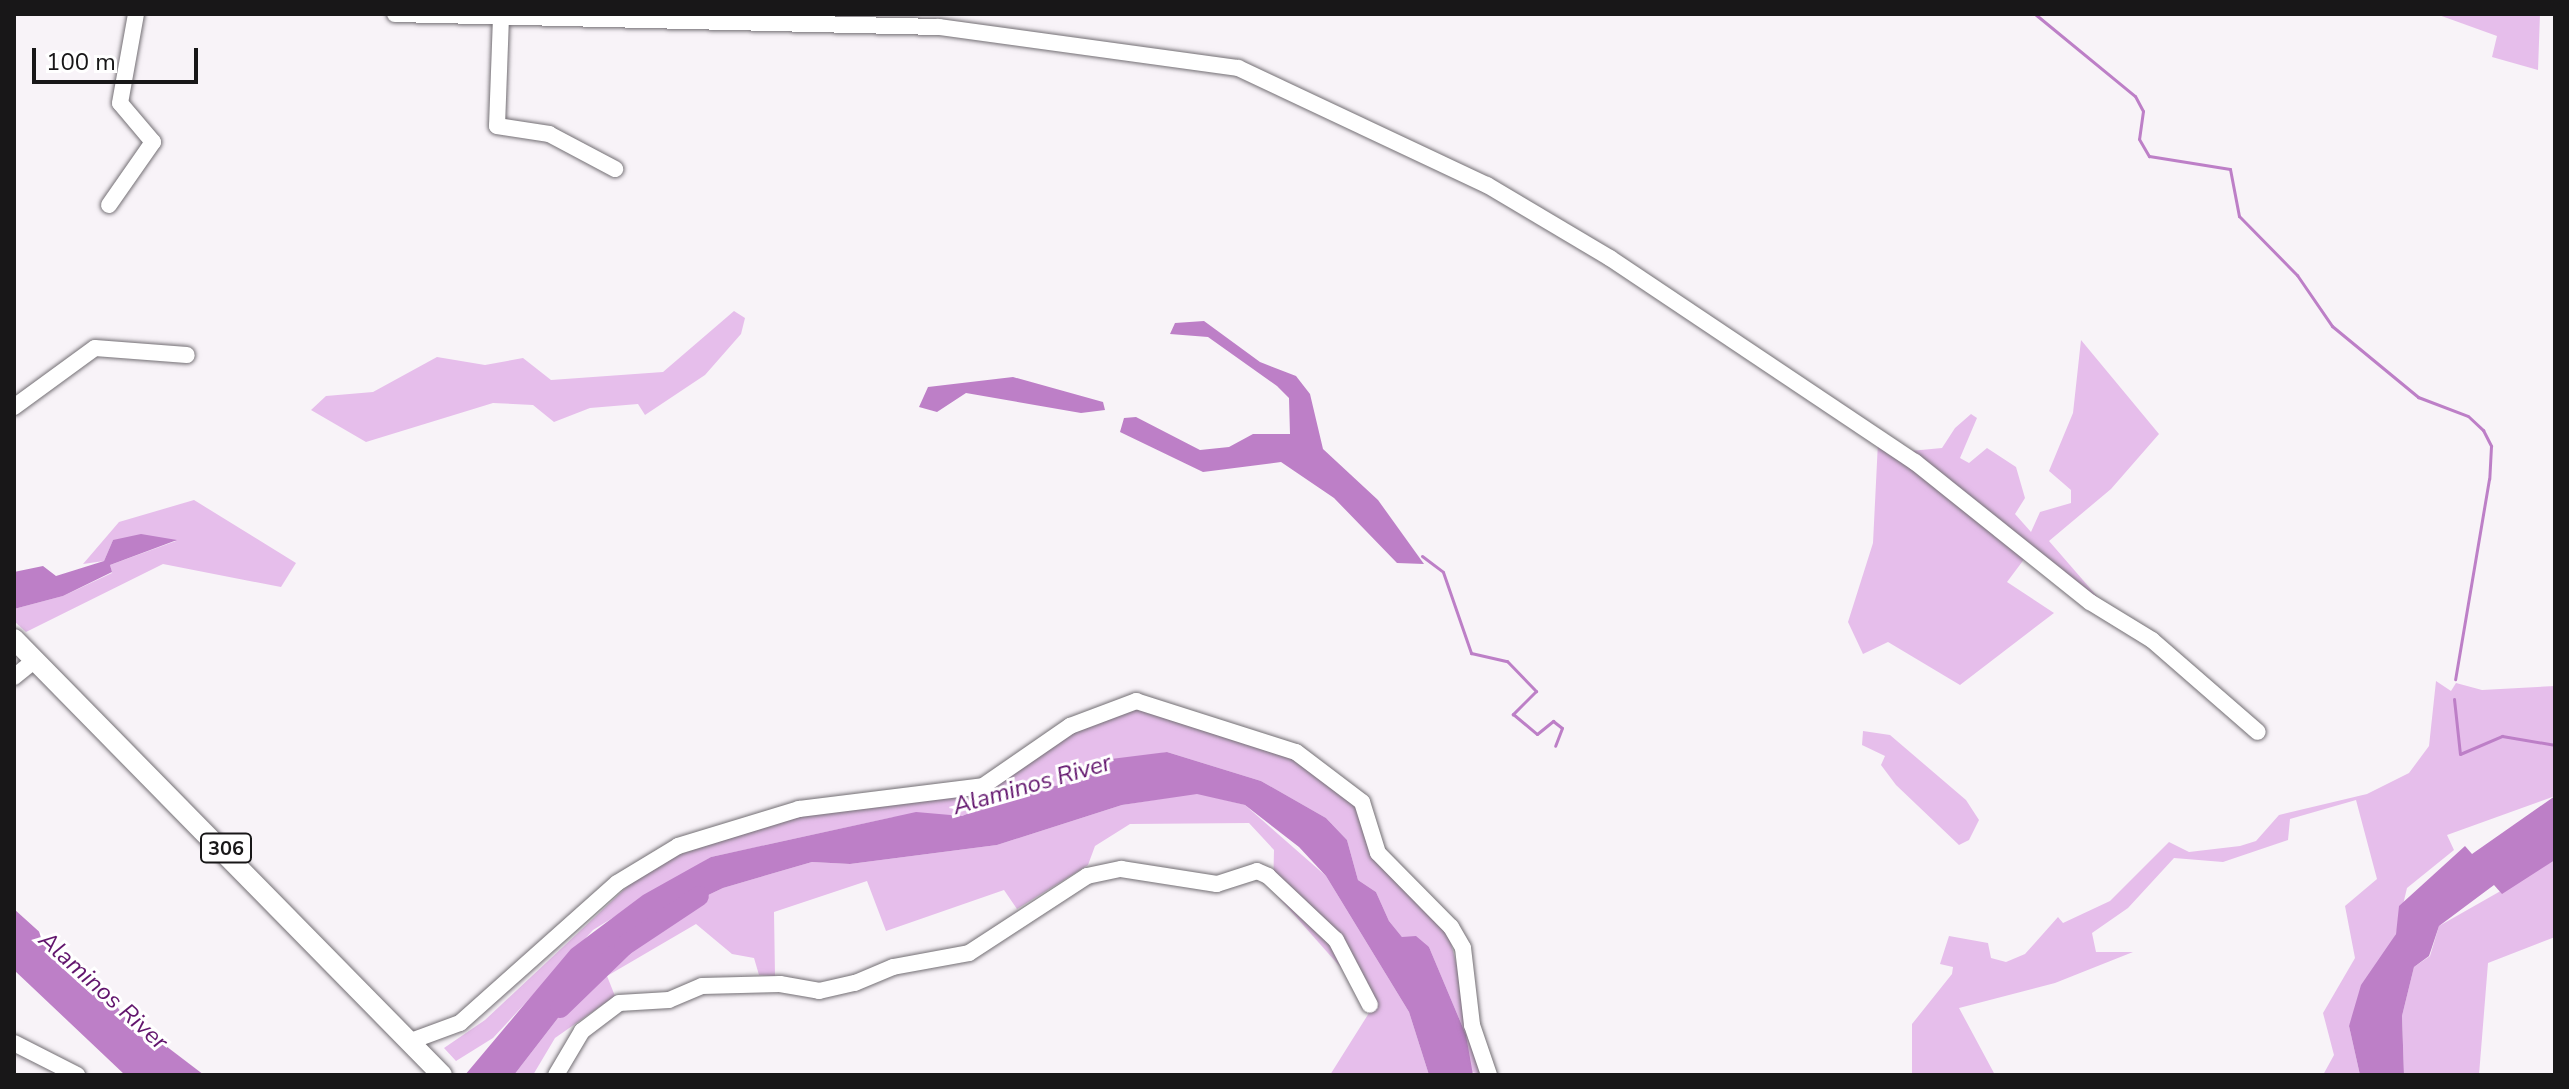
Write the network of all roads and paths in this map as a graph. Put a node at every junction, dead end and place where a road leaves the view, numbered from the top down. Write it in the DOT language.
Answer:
graph roads {
  1 [pos="136,14"];
  2 [pos="395,14"];
  3 [pos="501,17"];
  4 [pos="615,169"];
  5 [pos="109,205"];
  6 [pos="187,355"];
  7 [pos="14,407"];
  8 [pos="14,639"];
  9 [pos="35,660"];
  10 [pos="14,677"];
  11 [pos="2258,732"];
  12 [pos="1370,1005"];
  13 [pos="411,1041"];
  14 [pos="14,1043"];
  15 [pos="436,1070"];
  16 [pos="77,1075"];
  17 [pos="556,1075"];
  18 [pos="1489,1075"];
  1 -- 5 [label="street"];
  2 -- 3 [label="street"];
  3 -- 4 [label="street"];
  3 -- 11 [label="street"];
  6 -- 7 [label="street"];
  8 -- 9 [label="main road, 306"];
  9 -- 10 [label="street"];
  9 -- 13 [label="main road, 306"];
  12 -- 17 [label="street"];
  13 -- 15 [label="main road, 306"];
  13 -- 18 [label="street"];
  14 -- 16 [label="street"];
}
